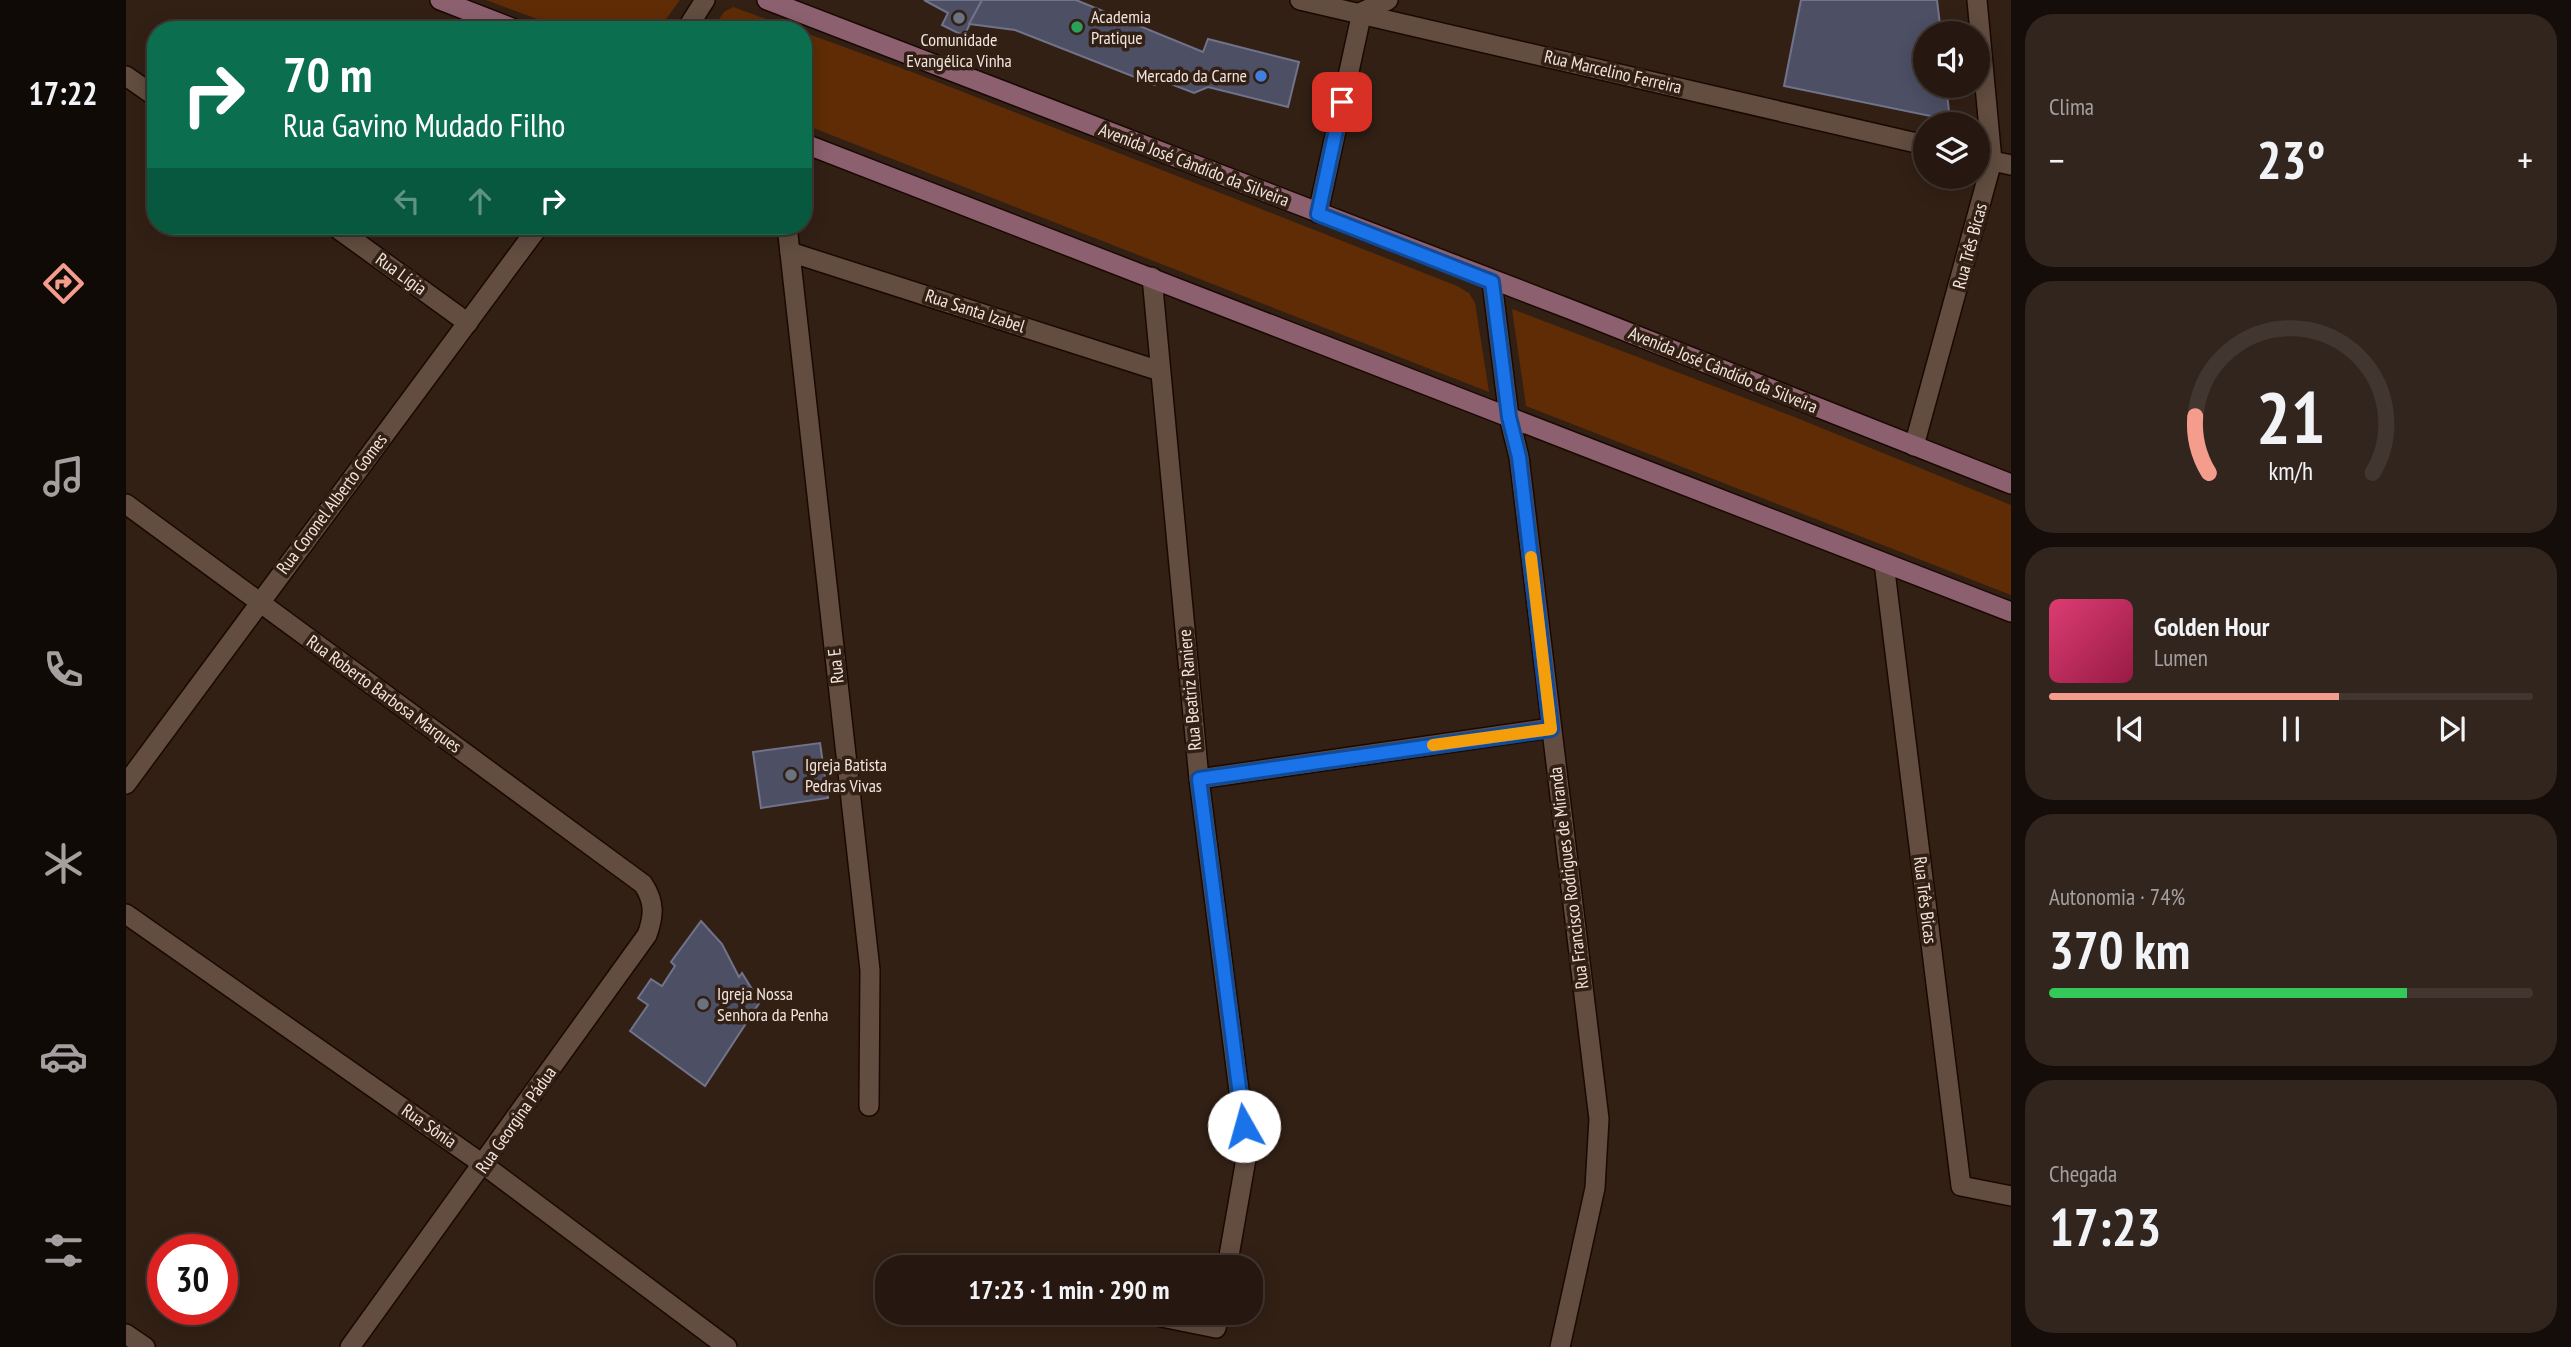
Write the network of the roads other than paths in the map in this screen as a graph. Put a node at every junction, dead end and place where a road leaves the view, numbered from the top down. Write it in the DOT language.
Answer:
graph roads {
  1 [pos="440,0"];
  2 [pos="705,0"];
  3 [pos="767,0"];
  4 [pos="1300,0"];
  5 [pos="1388,0"];
  6 [pos="1977,0"];
  7 [pos="1362,12"];
  8 [pos="494,21"];
  9 [pos="692,21"];
  10 [pos="126,76"];
  11 [pos="147,91"];
  12 [pos="1913,142"];
  13 [pos="812,146"];
  14 [pos="1994,161"];
  15 [pos="1318,214"];
  16 [pos="346,235"];
  17 [pos="532,235"];
  18 [pos="788,235"];
  19 [pos="790,253"];
  20 [pos="1152,277"];
  21 [pos="1492,282"];
  22 [pos="468,323"];
  23 [pos="1160,370"];
  24 [pos="1509,417"];
  25 [pos="1914,446"];
  26 [pos="2011,484"];
  27 [pos="126,504"];
  28 [pos="1884,563"];
  29 [pos="258,602"];
  30 [pos="2011,612"];
  31 [pos="1551,729"];
  32 [pos="1199,779"];
  33 [pos="126,784"];
  34 [pos="643,884"];
  35 [pos="126,914"];
  36 [pos="869,1106"];
  37 [pos="484,1165"];
  38 [pos="2011,1196"];
  39 [pos="1229,1255"];
  40 [pos="1201,1325"];
  41 [pos="1217,1325"];
  42 [pos="126,1334"];
  43 [pos="145,1347"];
  44 [pos="351,1347"];
  45 [pos="727,1347"];
  46 [pos="1560,1347"];
  1 -- 8 [label="main road"];
  2 -- 9 [label="street"];
  3 -- 15 [label="main road, Avenida José Cândido da Silveira"];
  4 -- 7 [label="street, Rua Marcelino Ferreira"];
  5 -- 7 [label="street"];
  6 -- 14 [label="street, Rua Três Bicas"];
  7 -- 12 [label="street, Rua Marcelino Ferreira"];
  7 -- 15 [label="street"];
  10 -- 11 [label="street"];
  13 -- 20 [label="main road"];
  14 -- 25 [label="street, Rua Três Bicas"];
  15 -- 21 [label="main road, Avenida José Cândido da Silveira"];
  16 -- 22 [label="street, Rua Lígia"];
  17 -- 22 [label="street, Rua Coronel Alberto Gomes"];
  18 -- 19 [label="street, Rua E"];
  19 -- 23 [label="street, Rua Santa Izabel"];
  19 -- 36 [label="street, Rua E"];
  20 -- 23 [label="street, Rua Beatriz Raniere"];
  20 -- 24 [label="main road"];
  21 -- 24 [label="street, Rua Francisco Rodrigues de Miranda"];
  21 -- 25 [label="main road, Avenida José Cândido da Silveira"];
  22 -- 29 [label="street, Rua Coronel Alberto Gomes"];
  23 -- 32 [label="street, Rua Beatriz Raniere"];
  24 -- 28 [label="main road"];
  24 -- 31 [label="street, Rua Francisco Rodrigues de Miranda"];
  25 -- 26 [label="main road, Avenida José Cândido da Silveira"];
  27 -- 29 [label="street, Rua Roberto Barbosa Marques"];
  28 -- 30 [label="main road"];
  28 -- 38 [label="street, Rua Três Bicas"];
  29 -- 33 [label="street, Rua Coronel Alberto Gomes"];
  29 -- 34 [label="street, Rua Roberto Barbosa Marques"];
  31 -- 32 [label="street"];
  31 -- 46 [label="street, Rua Francisco Rodrigues de Miranda"];
  32 -- 39 [label="street, Rua Beatriz Raniere"];
  34 -- 37 [label="street, Rua Georgina Pádua"];
  35 -- 37 [label="street, Rua Sônia"];
  37 -- 44 [label="street, Rua Georgina Pádua"];
  37 -- 45 [label="street, Rua Sônia"];
  40 -- 41 [label="street"];
  42 -- 43 [label="street"];
}
